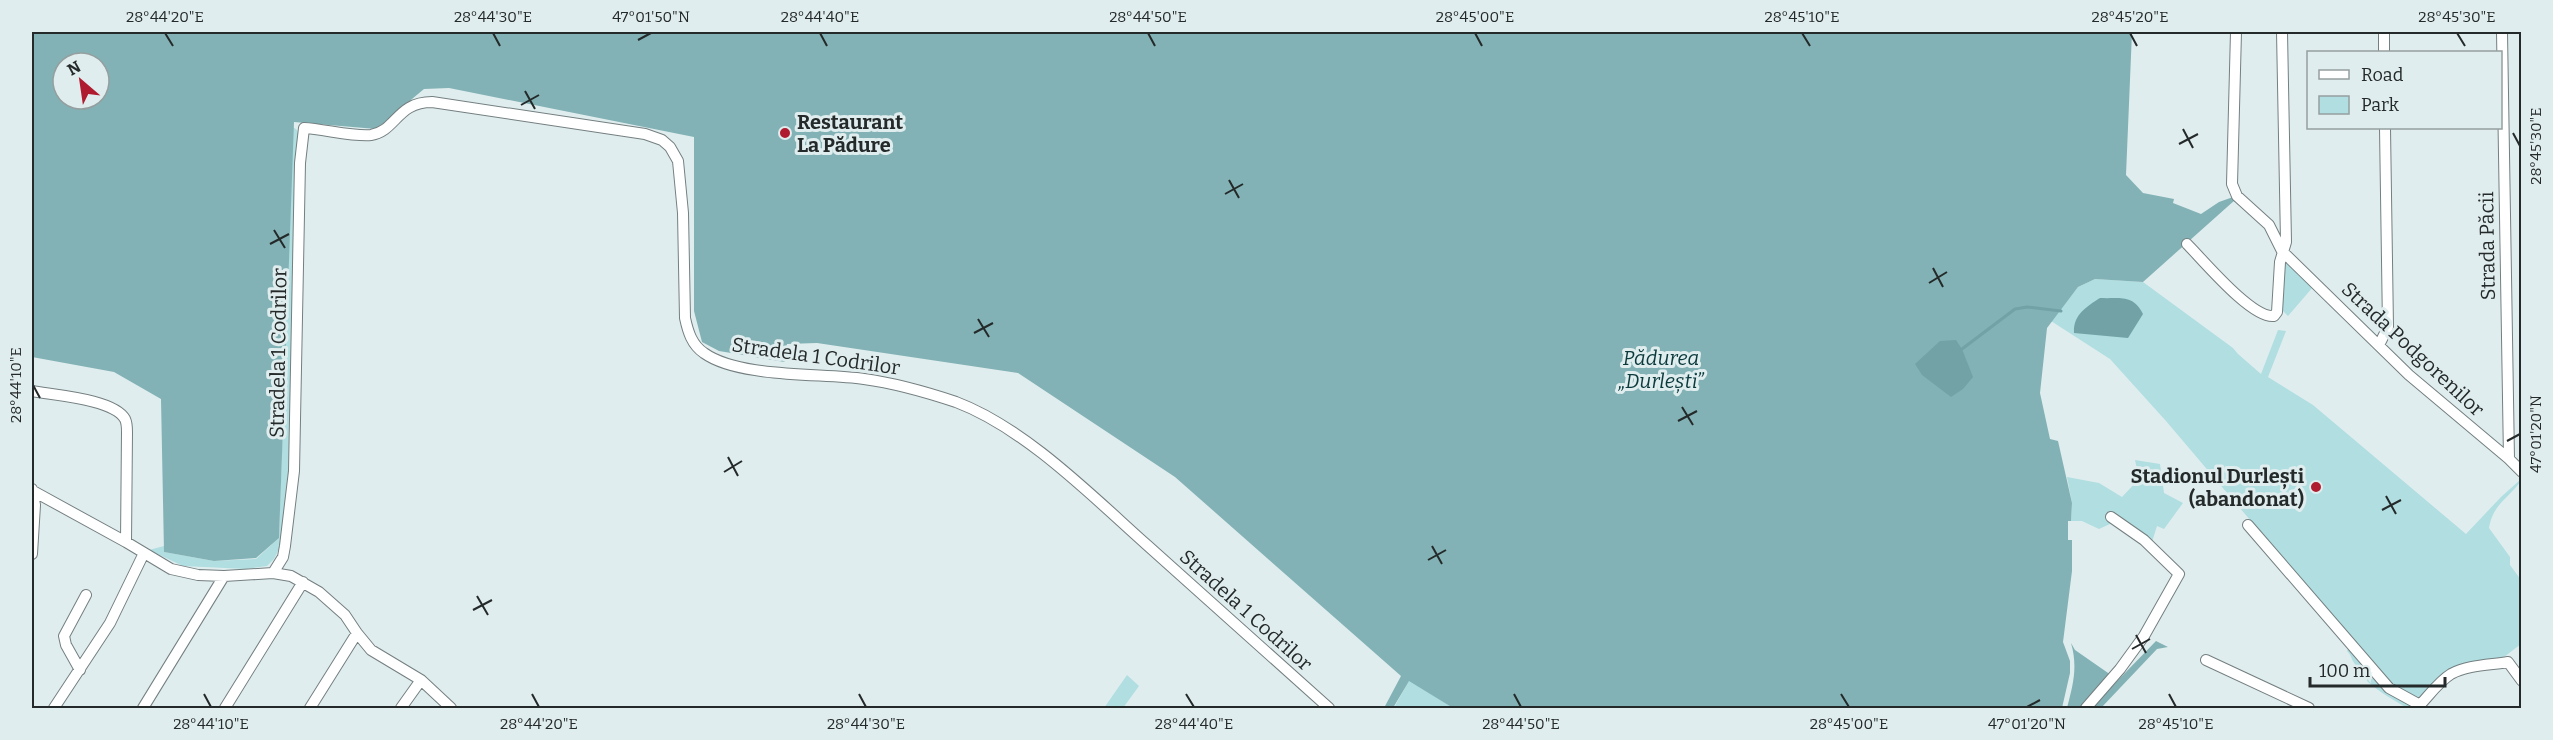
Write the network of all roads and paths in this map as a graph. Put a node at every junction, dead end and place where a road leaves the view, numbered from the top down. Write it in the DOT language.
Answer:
graph roads {
  1 [pos="2236,32"];
  2 [pos="2282,32"];
  3 [pos="2384,32"];
  4 [pos="2502,32"];
  5 [pos="2384,51"];
  6 [pos="2385,129"];
  7 [pos="2187,244"];
  8 [pos="2282,251"];
  9 [pos="2379,345"];
  10 [pos="32,391"];
  11 [pos="2509,459"];
  12 [pos="2522,472"];
  13 [pos="32,489"];
  14 [pos="2112,517"];
  15 [pos="2248,525"];
  16 [pos="126,542"];
  17 [pos="144,553"];
  18 [pos="32,554"];
  19 [pos="273,573"];
  20 [pos="224,576"];
  21 [pos="303,582"];
  22 [pos="87,595"];
  23 [pos="357,633"];
  24 [pos="2206,660"];
  25 [pos="80,670"];
  26 [pos="421,680"];
  27 [pos="2522,681"];
  28 [pos="2419,707"];
  29 [pos="54,708"];
  30 [pos="143,708"];
  31 [pos="225,708"];
  32 [pos="310,708"];
  33 [pos="401,708"];
  34 [pos="451,708"];
  35 [pos="1329,708"];
  36 [pos="2086,708"];
  37 [pos="2309,708"];
  1 -- 8 [label="street"];
  2 -- 8 [label="street"];
  3 -- 5 [label="street"];
  4 -- 11 [label="street, Strada Păcii"];
  6 -- 9 [label="street"];
  7 -- 8 [label="street"];
  8 -- 9 [label="street, Strada Podgorenilor"];
  9 -- 11 [label="street, Strada Podgorenilor"];
  10 -- 16 [label="street"];
  11 -- 12 [label="street, Strada Podgorenilor"];
  13 -- 16 [label="street"];
  13 -- 18 [label="street"];
  14 -- 36 [label="street"];
  15 -- 28 [label="street"];
  16 -- 17 [label="street"];
  17 -- 20 [label="street"];
  17 -- 25 [label="street"];
  19 -- 20 [label="street"];
  19 -- 21 [label="street"];
  19 -- 35 [label="street, Stradela 1 Codrilor"];
  20 -- 30 [label="street"];
  21 -- 23 [label="street"];
  21 -- 31 [label="street"];
  22 -- 25 [label="street"];
  23 -- 26 [label="street"];
  23 -- 32 [label="street"];
  24 -- 37 [label="street"];
  25 -- 29 [label="street"];
  26 -- 33 [label="street"];
  26 -- 34 [label="street"];
  27 -- 28 [label="street"];
}
